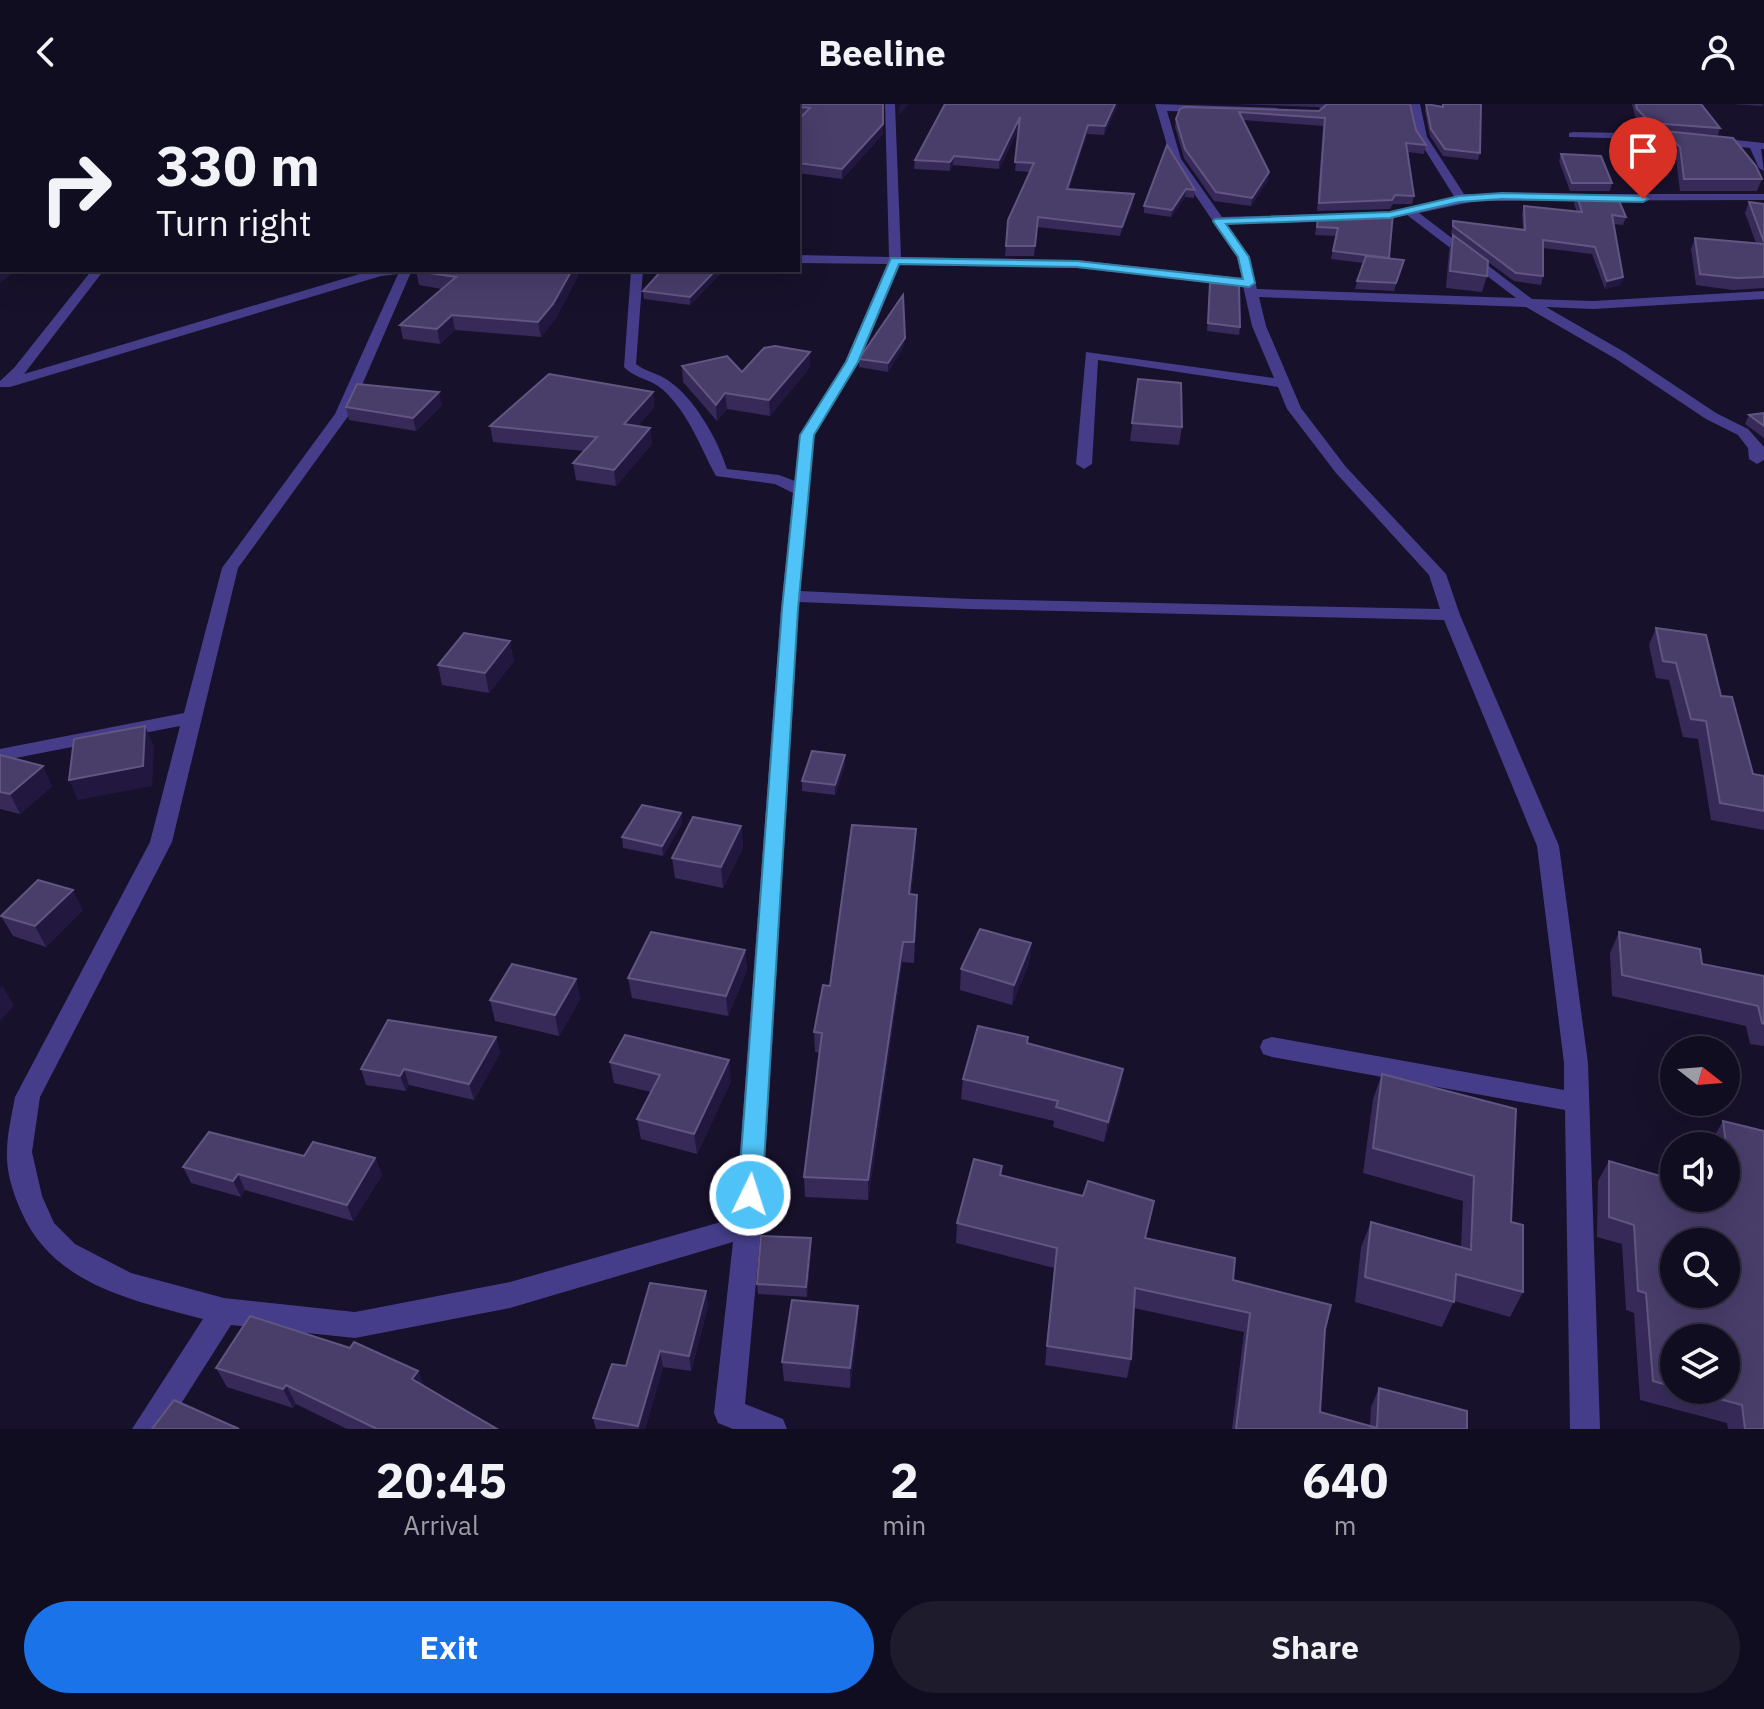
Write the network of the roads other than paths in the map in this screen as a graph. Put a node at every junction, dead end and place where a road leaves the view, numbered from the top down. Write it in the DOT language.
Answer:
graph roads {
  1 [pos="890,104"];
  2 [pos="1415,104"];
  3 [pos="1161,106"];
  4 [pos="1291,112"];
  5 [pos="1573,135"];
  6 [pos="1759,145"];
  7 [pos="1764,168"];
  8 [pos="1502,196"];
  9 [pos="1764,197"];
  10 [pos="1409,211"];
  11 [pos="1219,221"];
  12 [pos="800,259"];
  13 [pos="895,261"];
  14 [pos="96,272"];
  15 [pos="380,272"];
  16 [pos="403,272"];
  17 [pos="637,272"];
  18 [pos="1250,288"];
  19 [pos="1761,298"];
  20 [pos="1529,303"];
  21 [pos="1283,384"];
  22 [pos="3,385"];
  23 [pos="1757,459"];
  24 [pos="1084,464"];
  25 [pos="802,491"];
  26 [pos="791,596"];
  27 [pos="1451,615"];
  28 [pos="192,718"];
  29 [pos="0,755"];
  30 [pos="1272,1047"];
  31 [pos="1576,1102"];
  32 [pos="748,1226"];
  33 [pos="224,1311"];
  34 [pos="147,1429"];
  35 [pos="772,1429"];
  36 [pos="1585,1429"];
  1 -- 13 [label="street"];
  2 -- 8 [label="street"];
  3 -- 4 [label="street"];
  3 -- 11 [label="street"];
  5 -- 6 [label="street"];
  6 -- 7 [label="street"];
  8 -- 9 [label="street"];
  8 -- 10 [label="street"];
  10 -- 11 [label="street"];
  10 -- 20 [label="street"];
  11 -- 18 [label="street"];
  12 -- 13 [label="street"];
  13 -- 18 [label="street"];
  13 -- 25 [label="street"];
  14 -- 22 [label="street"];
  15 -- 22 [label="street"];
  16 -- 28 [label="street"];
  17 -- 25 [label="street"];
  18 -- 20 [label="street"];
  18 -- 21 [label="street"];
  19 -- 20 [label="street"];
  20 -- 23 [label="street"];
  21 -- 24 [label="street"];
  21 -- 27 [label="street"];
  25 -- 26 [label="street"];
  26 -- 27 [label="street"];
  26 -- 32 [label="street"];
  27 -- 31 [label="street"];
  28 -- 29 [label="street"];
  28 -- 33 [label="street"];
  30 -- 31 [label="street"];
  31 -- 36 [label="street"];
  32 -- 33 [label="street"];
  32 -- 35 [label="street"];
  33 -- 34 [label="street"];
}
